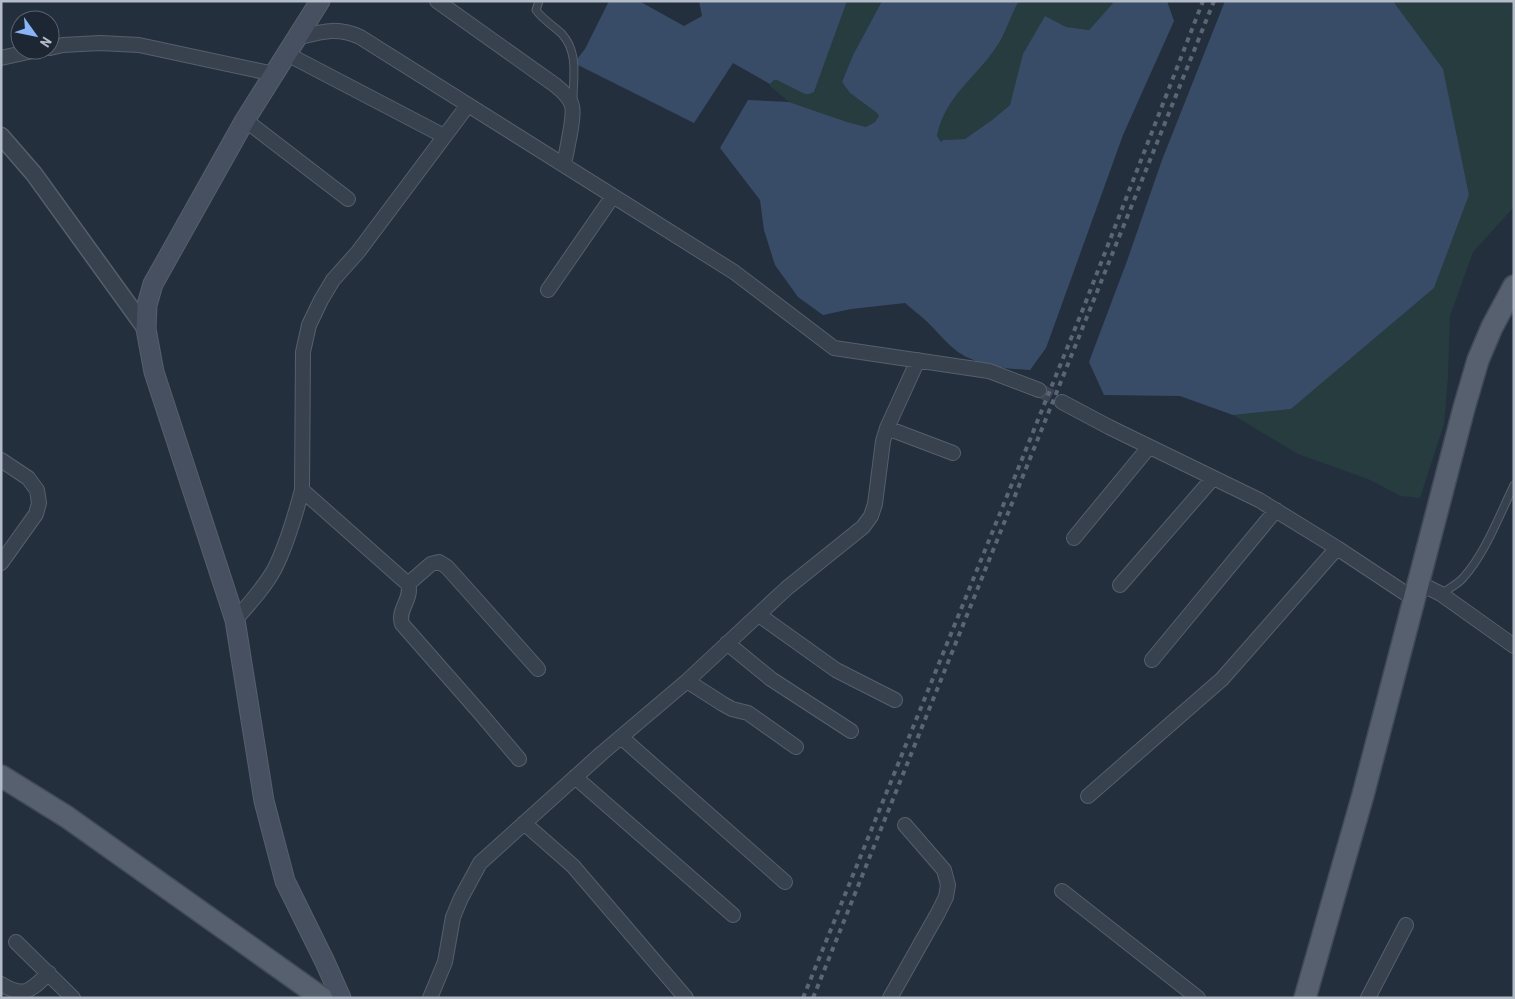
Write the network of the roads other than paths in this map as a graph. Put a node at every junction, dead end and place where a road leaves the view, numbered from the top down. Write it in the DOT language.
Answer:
graph roads {
  1 [pos="320,1"];
  2 [pos="437,1"];
  3 [pos="539,1"];
  4 [pos="296,38"];
  5 [pos="60,46"];
  6 [pos="287,54"];
  7 [pos="274,74"];
  8 [pos="468,104"];
  9 [pos="572,106"];
  10 [pos="245,120"];
  11 [pos="1,136"];
  12 [pos="444,136"];
  13 [pos="564,165"];
  14 [pos="613,196"];
  15 [pos="348,199"];
  16 [pos="1514,286"];
  17 [pos="548,290"];
  18 [pos="146,329"];
  19 [pos="918,360"];
  20 [pos="1039,390"];
  21 [pos="1062,402"];
  22 [pos="887,428"];
  23 [pos="1149,447"];
  24 [pos="953,453"];
  25 [pos="1,460"];
  26 [pos="1213,478"];
  27 [pos="1514,485"];
  28 [pos="302,490"];
  29 [pos="1276,510"];
  30 [pos="1074,538"];
  31 [pos="1337,548"];
  32 [pos="1,563"];
  33 [pos="408,584"];
  34 [pos="1120,586"];
  35 [pos="1441,594"];
  36 [pos="1416,595"];
  37 [pos="759,615"];
  38 [pos="235,620"];
  39 [pos="728,643"];
  40 [pos="1514,646"];
  41 [pos="1152,660"];
  42 [pos="538,669"];
  43 [pos="686,681"];
  44 [pos="895,700"];
  45 [pos="851,731"];
  46 [pos="621,737"];
  47 [pos="796,747"];
  48 [pos="519,759"];
  49 [pos="1,776"];
  50 [pos="575,777"];
  51 [pos="1088,796"];
  52 [pos="524,823"];
  53 [pos="905,825"];
  54 [pos="785,882"];
  55 [pos="1062,891"];
  56 [pos="733,915"];
  57 [pos="1406,925"];
  58 [pos="16,942"];
  59 [pos="49,974"];
  60 [pos="1,984"];
  61 [pos="73,998"];
  62 [pos="322,998"];
  63 [pos="341,998"];
  64 [pos="430,998"];
  65 [pos="686,998"];
  66 [pos="890,998"];
  67 [pos="1198,998"];
  68 [pos="1305,998"];
  69 [pos="1368,998"];
  1 -- 4 [label="main road"];
  2 -- 9 [label="street"];
  3 -- 9 [label="lane"];
  4 -- 6 [label="main road"];
  4 -- 8 [label="street"];
  5 -- 7 [label="street"];
  6 -- 7 [label="main road"];
  6 -- 12 [label="street"];
  7 -- 10 [label="main road"];
  8 -- 12 [label="street"];
  8 -- 13 [label="street"];
  9 -- 13 [label="street"];
  10 -- 15 [label="street"];
  10 -- 18 [label="main road"];
  11 -- 18 [label="street"];
  12 -- 28 [label="street"];
  13 -- 14 [label="street"];
  14 -- 17 [label="street"];
  14 -- 19 [label="street"];
  16 -- 36 [label="main road"];
  18 -- 38 [label="main road"];
  19 -- 20 [label="street"];
  19 -- 22 [label="street"];
  21 -- 23 [label="street"];
  22 -- 24 [label="street"];
  22 -- 37 [label="street"];
  23 -- 26 [label="street"];
  23 -- 30 [label="street"];
  25 -- 32 [label="street"];
  26 -- 29 [label="street"];
  26 -- 34 [label="street"];
  27 -- 35 [label="lane"];
  28 -- 33 [label="street"];
  28 -- 38 [label="street"];
  29 -- 31 [label="street"];
  29 -- 41 [label="street"];
  31 -- 36 [label="street"];
  31 -- 51 [label="street"];
  33 -- 42 [label="street"];
  33 -- 48 [label="street"];
  35 -- 36 [label="street"];
  35 -- 40 [label="street"];
  36 -- 68 [label="main road"];
  37 -- 39 [label="street"];
  37 -- 44 [label="street"];
  38 -- 63 [label="main road"];
  39 -- 43 [label="street"];
  39 -- 45 [label="street"];
  43 -- 46 [label="street"];
  43 -- 47 [label="street"];
  46 -- 50 [label="street"];
  46 -- 54 [label="street"];
  49 -- 62 [label="main road"];
  50 -- 52 [label="street"];
  50 -- 56 [label="street"];
  52 -- 64 [label="street"];
  52 -- 65 [label="street"];
  53 -- 66 [label="street"];
  55 -- 67 [label="street"];
  57 -- 69 [label="street"];
  58 -- 59 [label="street"];
  59 -- 60 [label="street"];
  59 -- 61 [label="street"];
}
